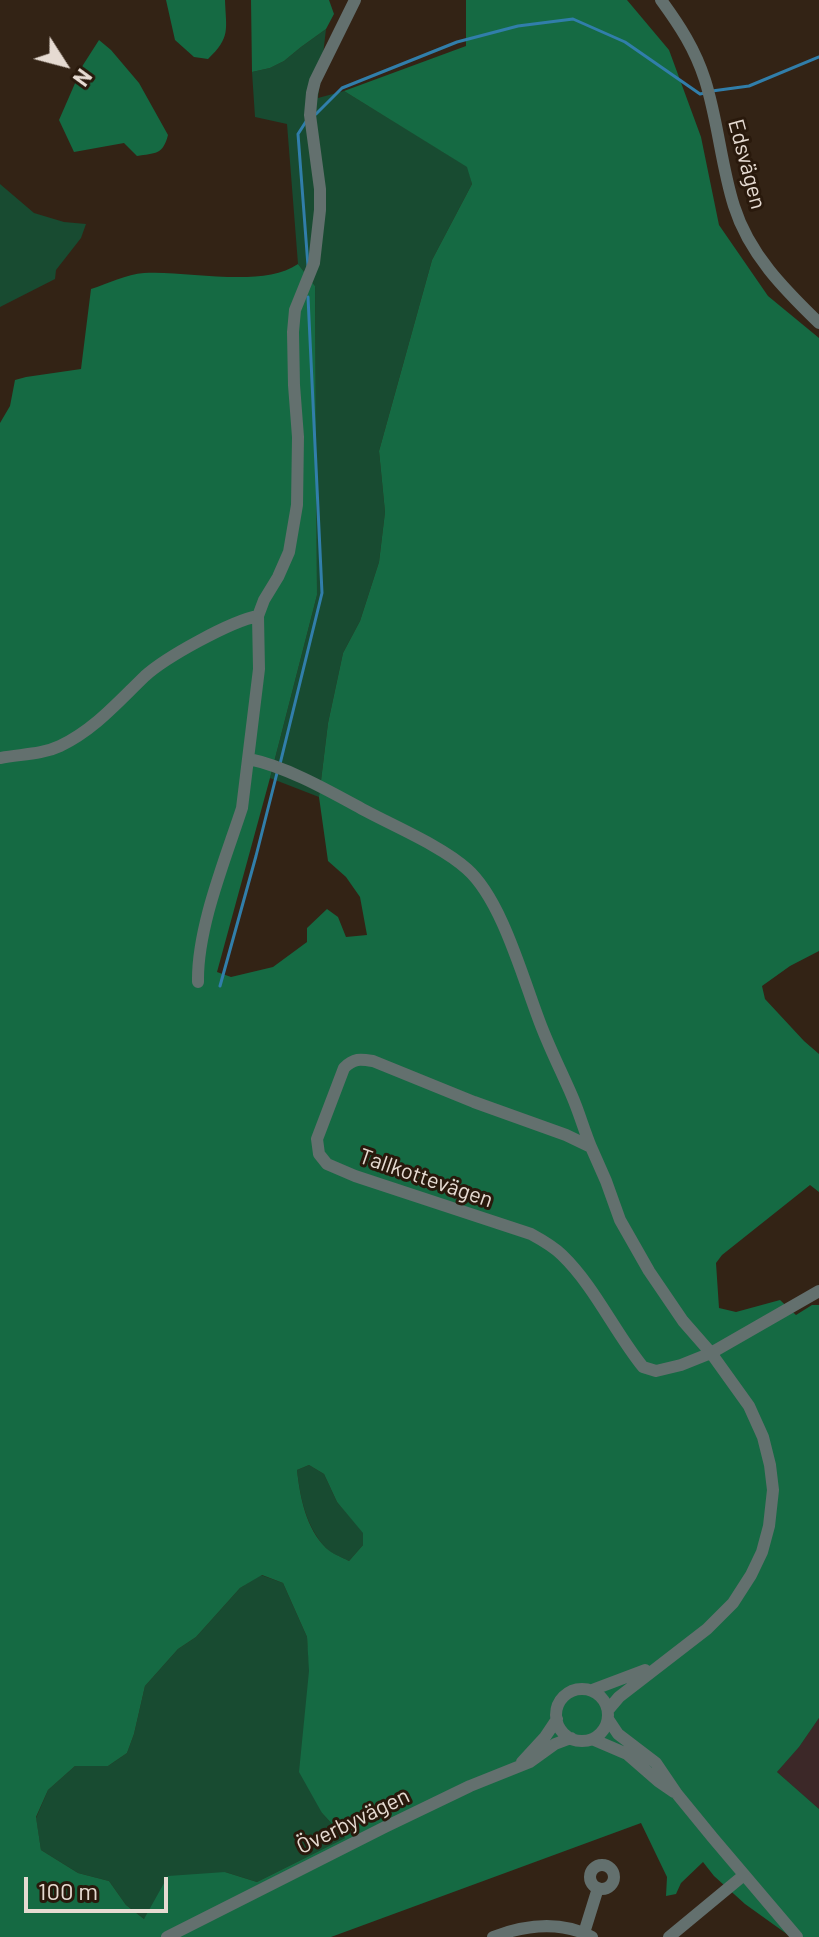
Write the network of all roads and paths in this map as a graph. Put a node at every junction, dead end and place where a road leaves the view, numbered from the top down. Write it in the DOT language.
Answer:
graph roads {
  1 [pos="355,0"];
  2 [pos="661,0"];
  3 [pos="819,323"];
  4 [pos="258,616"];
  5 [pos="0,758"];
  6 [pos="249,759"];
  7 [pos="198,982"];
  8 [pos="587,1145"];
  9 [pos="819,1291"];
  10 [pos="711,1353"];
  11 [pos="659,1664"];
  12 [pos="592,1690"];
  13 [pos="608,1715"];
  14 [pos="557,1719"];
  15 [pos="571,1738"];
  16 [pos="592,1739"];
  17 [pos="517,1767"];
  18 [pos="677,1794"];
  19 [pos="744,1875"];
  20 [pos="598,1888"];
  21 [pos="588,1935"];
  22 [pos="167,1937"];
  23 [pos="493,1937"];
  24 [pos="669,1937"];
  25 [pos="797,1937"];
  1 -- 4 [label="street"];
  2 -- 3 [label="street, Edsvägen"];
  4 -- 5 [label="street"];
  4 -- 6 [label="street"];
  6 -- 7 [label="street"];
  6 -- 8 [label="street"];
  8 -- 10 [label="street"];
  8 -- 10 [label="street, Tallkottevägen"];
  9 -- 10 [label="street"];
  10 -- 11 [label="street"];
  11 -- 12 [label="street"];
  11 -- 13 [label="street"];
  12 -- 13 [label="street"];
  12 -- 14 [label="street"];
  13 -- 16 [label="street"];
  13 -- 18 [label="street"];
  14 -- 15 [label="street"];
  14 -- 17 [label="street, Överbyvägen"];
  15 -- 16 [label="street"];
  15 -- 17 [label="street, Överbyvägen"];
  16 -- 18 [label="street"];
  17 -- 22 [label="street, Överbyvägen"];
  18 -- 19 [label="street"];
  19 -- 24 [label="street"];
  19 -- 25 [label="street"];
  20 -- 21 [label="street"];
  21 -- 23 [label="street"];
}
